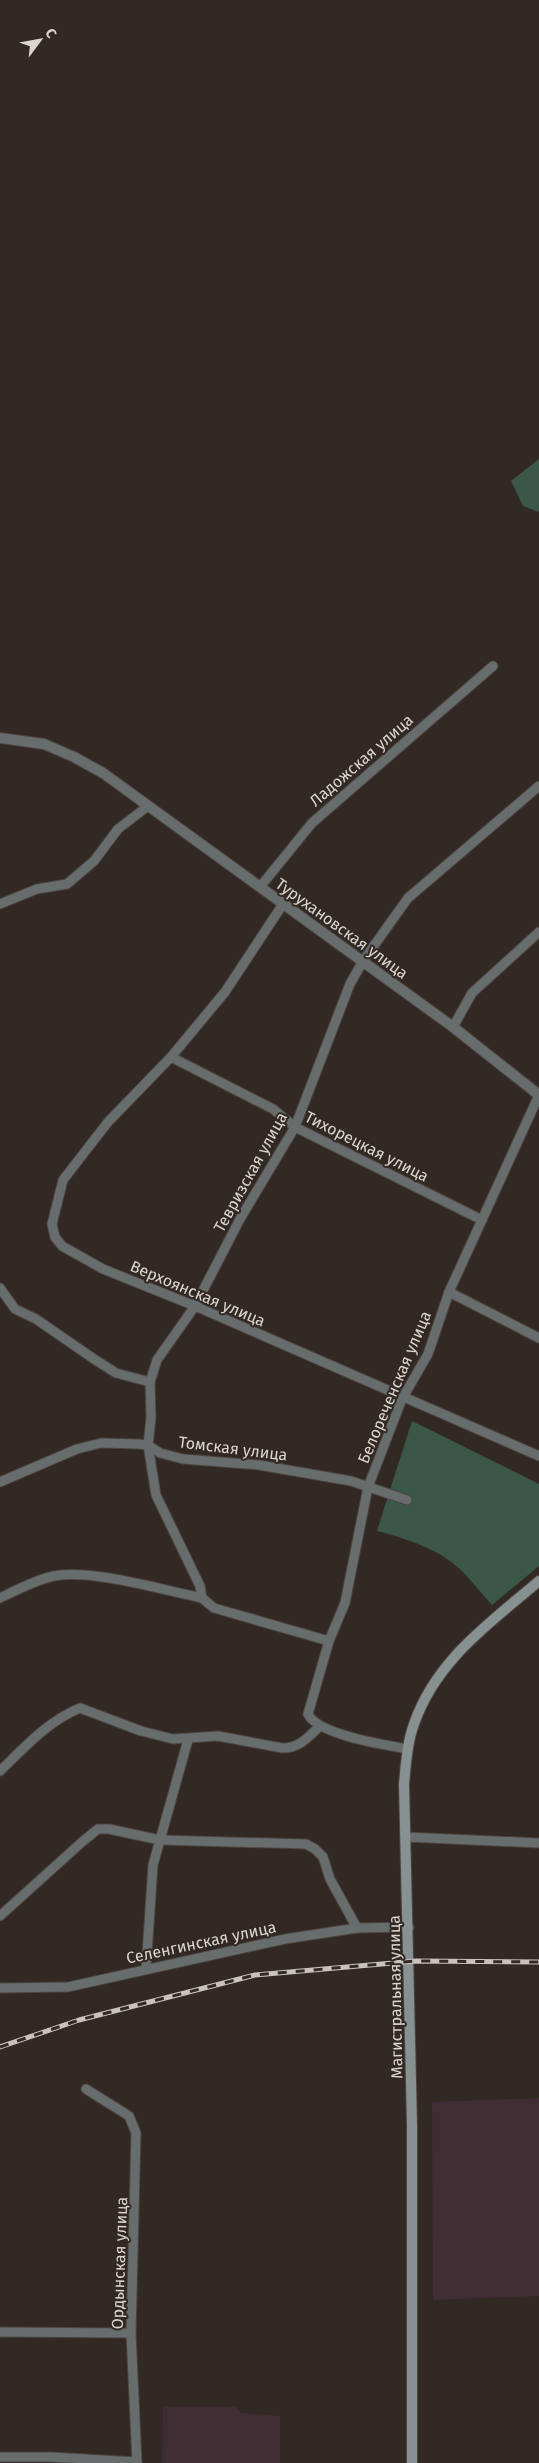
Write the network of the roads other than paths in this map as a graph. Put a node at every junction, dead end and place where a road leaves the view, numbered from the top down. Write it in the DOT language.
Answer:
graph roads {
  1 [pos="493,666"];
  2 [pos="0,738"];
  3 [pos="539,786"];
  4 [pos="148,806"];
  5 [pos="260,888"];
  6 [pos="0,904"];
  7 [pos="284,904"];
  8 [pos="539,932"];
  9 [pos="363,961"];
  10 [pos="453,1027"];
  11 [pos="171,1057"];
  12 [pos="539,1095"];
  13 [pos="295,1126"];
  14 [pos="482,1220"];
  15 [pos="0,1288"];
  16 [pos="449,1292"];
  17 [pos="195,1306"];
  18 [pos="539,1338"];
  19 [pos="150,1382"];
  20 [pos="402,1399"];
  21 [pos="148,1445"];
  22 [pos="539,1456"];
  23 [pos="0,1482"];
  24 [pos="368,1487"];
  25 [pos="408,1500"];
  26 [pos="539,1581"];
  27 [pos="0,1598"];
  28 [pos="202,1598"];
  29 [pos="329,1641"];
  30 [pos="320,1726"];
  31 [pos="188,1740"];
  32 [pos="408,1749"];
  33 [pos="0,1771"];
  34 [pos="406,1837"];
  35 [pos="160,1840"];
  36 [pos="539,1843"];
  37 [pos="0,1916"];
  38 [pos="409,1927"];
  39 [pos="357,1928"];
  40 [pos="146,1969"];
  41 [pos="0,1988"];
  42 [pos="86,2090"];
  43 [pos="0,2332"];
  44 [pos="131,2334"];
  45 [pos="0,2457"];
  46 [pos="137,2462"];
  47 [pos="412,2463"];
  1 -- 5 [label="street, Ладожская улица"];
  2 -- 4 [label="street, Турухановская улица"];
  3 -- 9 [label="street, Тевризская улица"];
  4 -- 5 [label="street, Турухановская улица"];
  4 -- 6 [label="street"];
  5 -- 7 [label="street, Турухановская улица"];
  7 -- 9 [label="street, Турухановская улица"];
  7 -- 11 [label="street"];
  8 -- 10 [label="street"];
  9 -- 10 [label="street, Турухановская улица"];
  9 -- 13 [label="street, Тевризская улица"];
  10 -- 12 [label="street, Турухановская улица"];
  11 -- 13 [label="street, Тихорецкая улица"];
  11 -- 17 [label="street, Верхоянская улица"];
  12 -- 14 [label="street, Белореченская улица"];
  13 -- 14 [label="street, Тихорецкая улица"];
  13 -- 17 [label="street, Тевризская улица"];
  14 -- 16 [label="street, Белореченская улица"];
  15 -- 19 [label="street"];
  16 -- 18 [label="street"];
  16 -- 20 [label="street, Белореченская улица"];
  17 -- 19 [label="street, Тевризская улица"];
  17 -- 20 [label="street, Верхоянская улица"];
  19 -- 21 [label="street, Тевризская улица"];
  20 -- 22 [label="street, Верхоянская улица"];
  20 -- 24 [label="street, Белореченская улица"];
  21 -- 23 [label="street, Томская улица"];
  21 -- 24 [label="street, Томская улица"];
  21 -- 28 [label="street, Тевризская улица"];
  24 -- 25 [label="street, Томская улица"];
  24 -- 29 [label="street, Белореченская улица"];
  26 -- 32 [label="main road, Магистральная улица"];
  27 -- 28 [label="street"];
  28 -- 29 [label="street"];
  29 -- 30 [label="street, Белореченская улица"];
  30 -- 31 [label="street"];
  30 -- 32 [label="street"];
  31 -- 33 [label="street"];
  31 -- 35 [label="street"];
  32 -- 34 [label="main road, Магистральная улица"];
  34 -- 36 [label="street"];
  34 -- 38 [label="main road, Магистральная улица"];
  35 -- 37 [label="street"];
  35 -- 39 [label="street"];
  35 -- 40 [label="street"];
  38 -- 39 [label="street, Селенгинская улица"];
  38 -- 47 [label="main road, Магистральная улица"];
  39 -- 40 [label="street, Селенгинская улица"];
  40 -- 41 [label="street, Селенгинская улица"];
  42 -- 44 [label="street, Ордынская улица"];
  43 -- 44 [label="street"];
  44 -- 46 [label="street, Ордынская улица"];
  45 -- 46 [label="street"];
}
